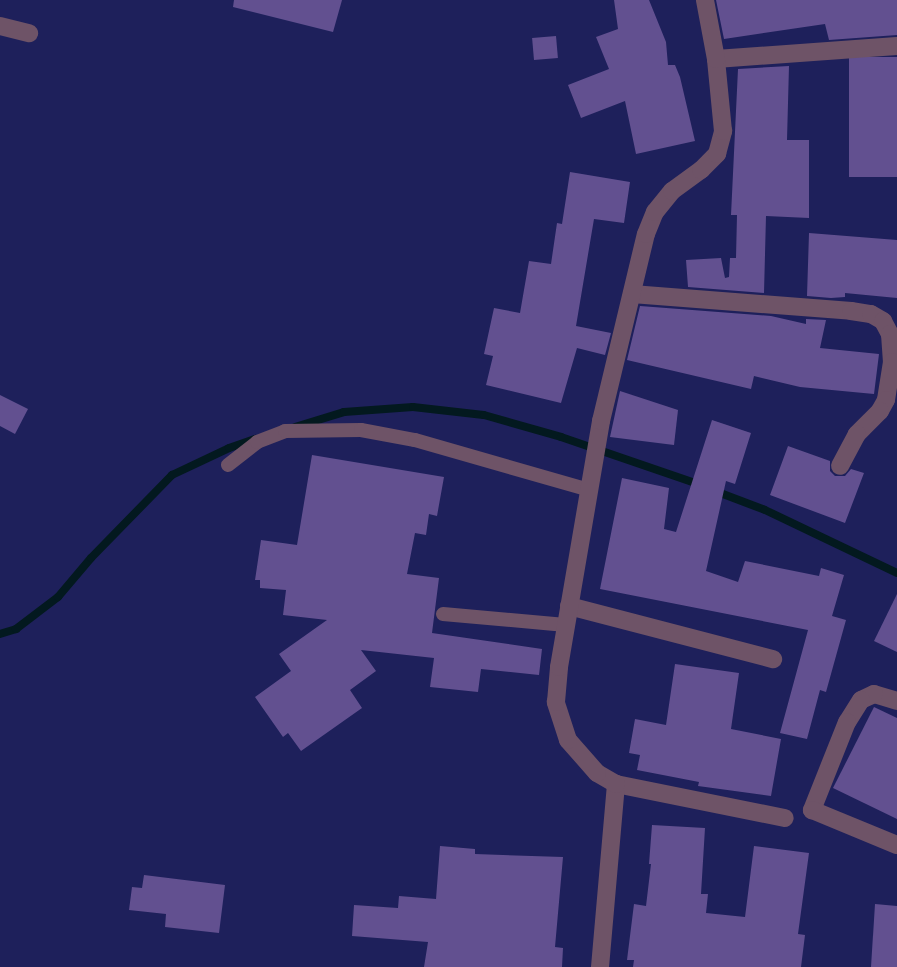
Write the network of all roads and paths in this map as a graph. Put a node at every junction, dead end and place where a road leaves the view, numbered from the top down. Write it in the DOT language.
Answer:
graph roads {
  1 [pos="705,0"];
  2 [pos="0,26"];
  3 [pos="29,33"];
  4 [pos="897,46"];
  5 [pos="716,59"];
  6 [pos="633,294"];
  7 [pos="893,331"];
  8 [pos="228,465"];
  9 [pos="840,466"];
  10 [pos="589,490"];
  11 [pos="569,606"];
  12 [pos="443,614"];
  13 [pos="566,625"];
  14 [pos="773,659"];
  15 [pos="897,701"];
  16 [pos="616,784"];
  17 [pos="785,818"];
  18 [pos="897,845"];
  19 [pos="600,967"];
  1 -- 5 [label="street"];
  2 -- 3 [label="street"];
  4 -- 5 [label="street"];
  5 -- 6 [label="street"];
  6 -- 7 [label="street"];
  6 -- 10 [label="street"];
  7 -- 9 [label="street"];
  8 -- 10 [label="lane"];
  10 -- 11 [label="street"];
  11 -- 13 [label="street"];
  11 -- 14 [label="street"];
  12 -- 13 [label="lane"];
  13 -- 16 [label="street"];
  15 -- 18 [label="street"];
  16 -- 17 [label="street"];
  16 -- 19 [label="street"];
}
